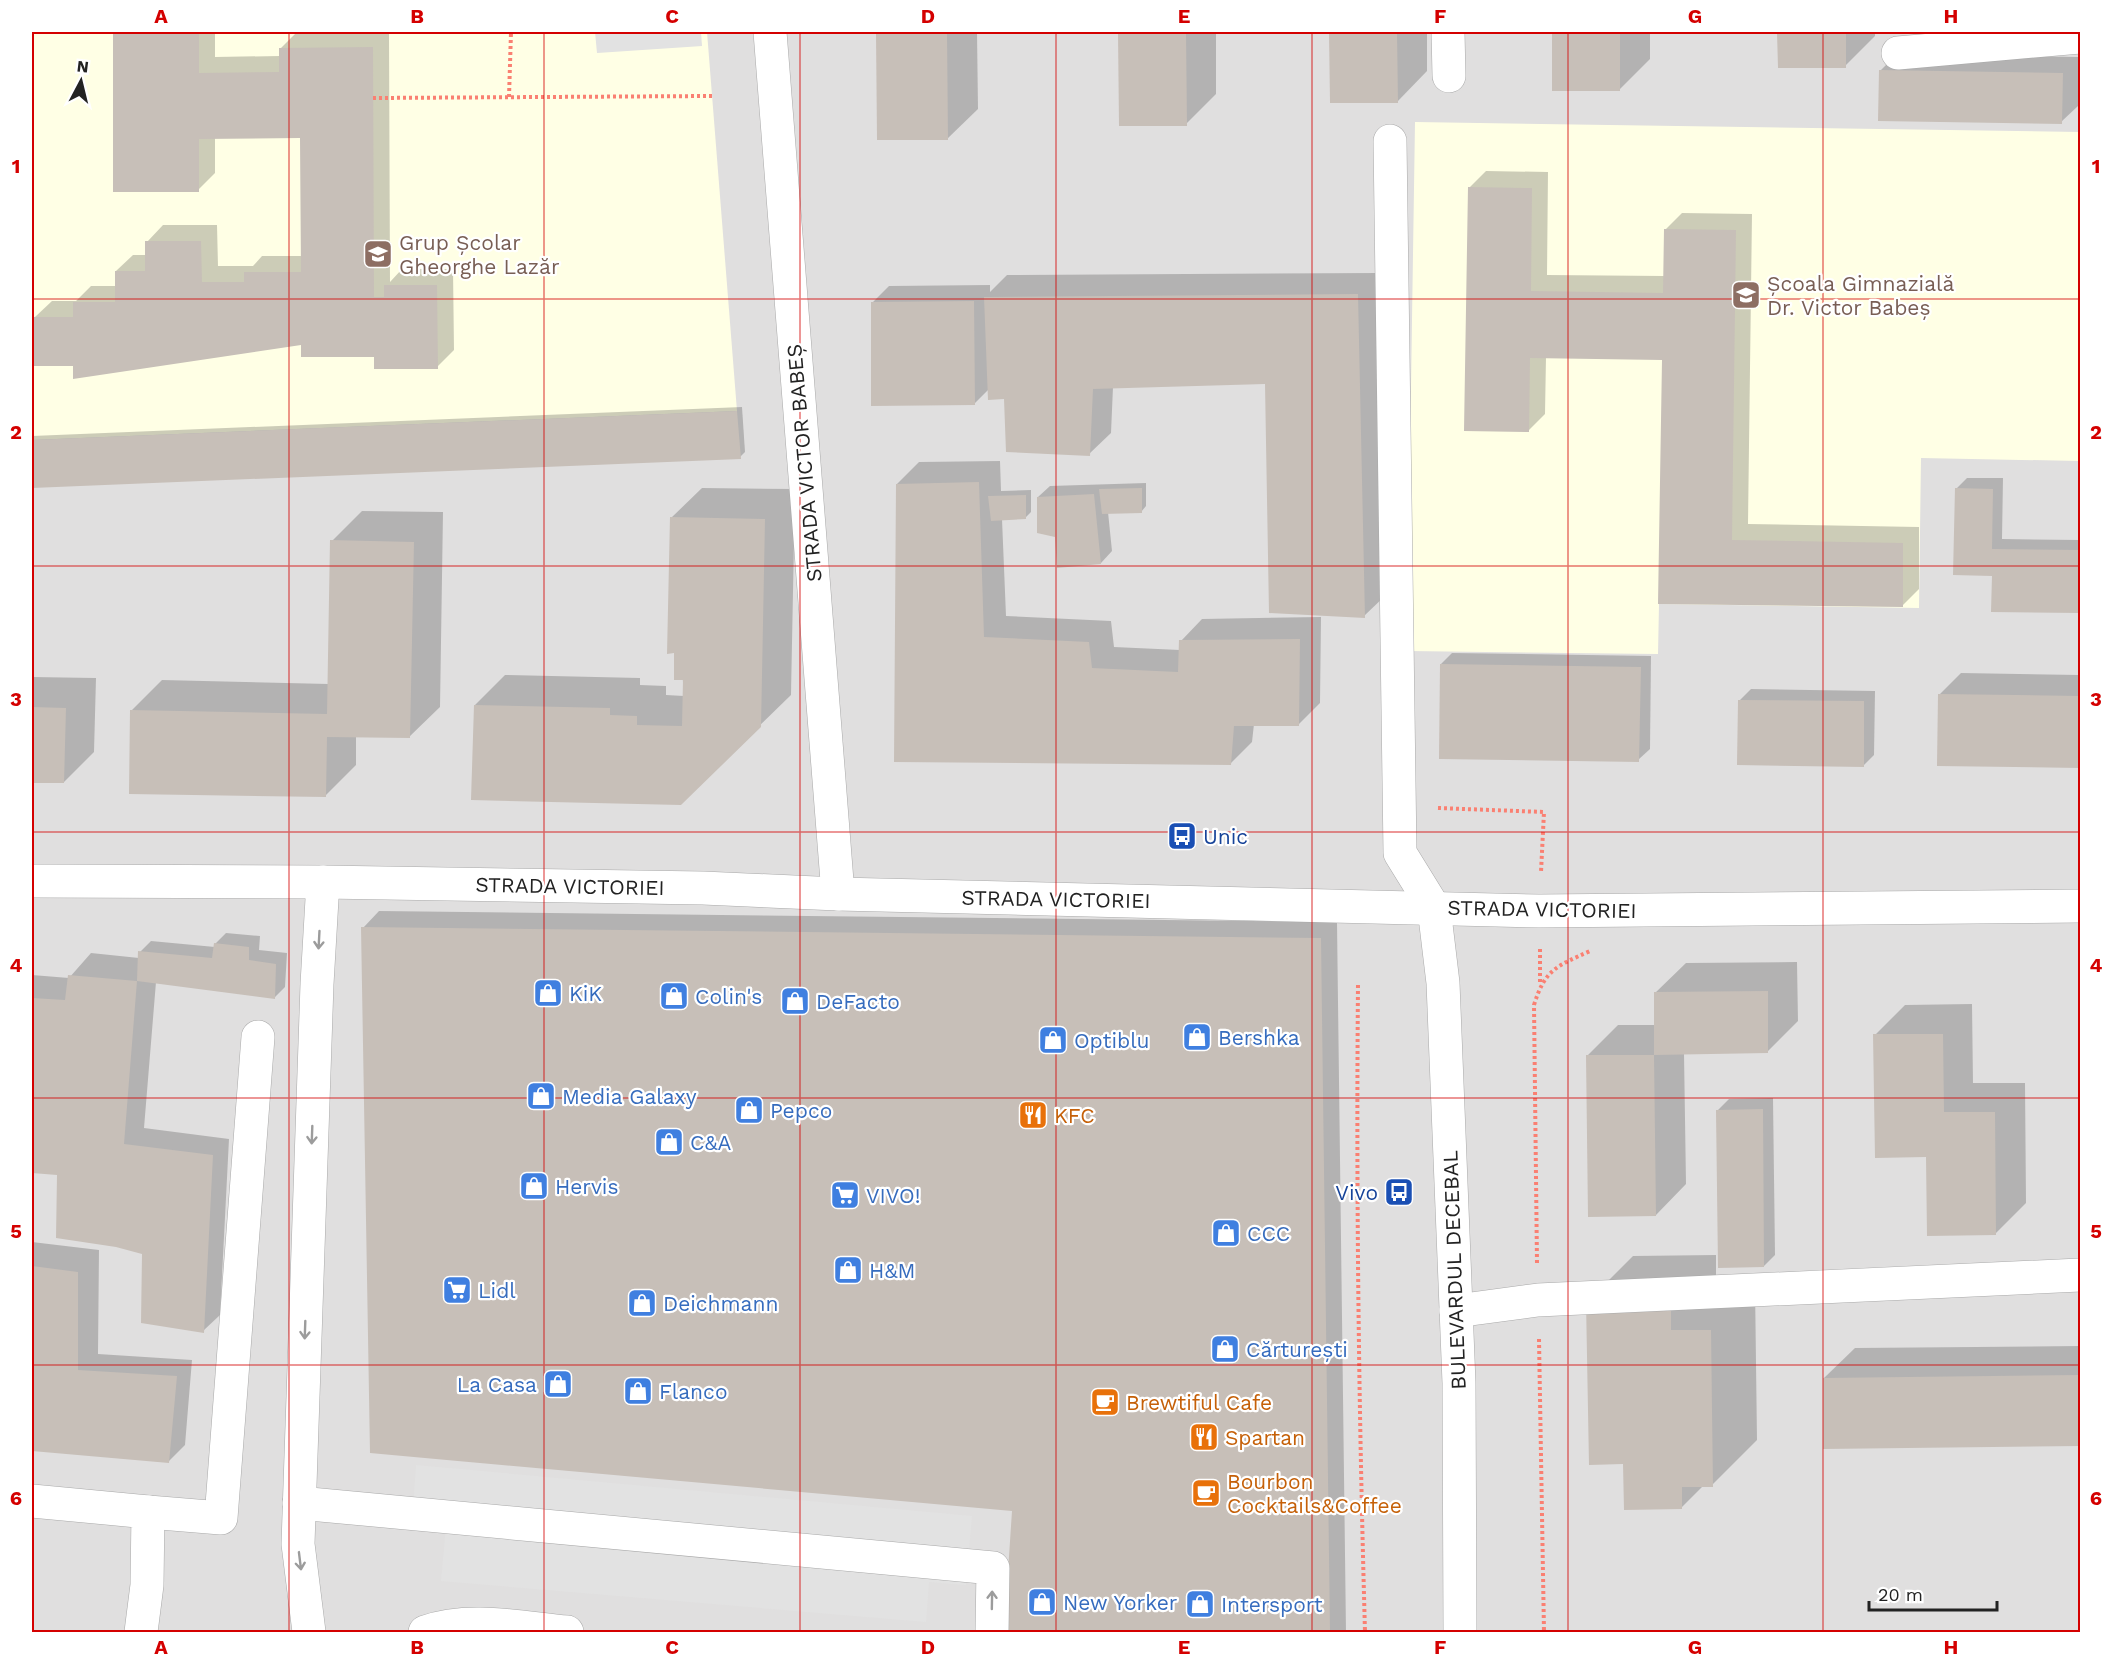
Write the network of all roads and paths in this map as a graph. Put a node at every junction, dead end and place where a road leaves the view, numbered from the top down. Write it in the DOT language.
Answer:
graph roads {
  1 [pos="511,32"];
  2 [pos="770,32"];
  3 [pos="1448,32"];
  4 [pos="2080,37"];
  5 [pos="1898,53"];
  6 [pos="1449,76"];
  7 [pos="712,96"];
  8 [pos="509,97"];
  9 [pos="373,98"];
  10 [pos="1390,141"];
  11 [pos="1433,807"];
  12 [pos="32,881"];
  13 [pos="322,882"];
  14 [pos="838,894"];
  15 [pos="2080,906"];
  16 [pos="1434,908"];
  17 [pos="1539,911"];
  18 [pos="1596,948"];
  19 [pos="1540,984"];
  20 [pos="1358,985"];
  21 [pos="258,1037"];
  22 [pos="2080,1275"];
  23 [pos="1538,1300"];
  24 [pos="1456,1311"];
  25 [pos="32,1501"];
  26 [pos="299,1503"];
  27 [pos="148,1512"];
  28 [pos="141,1632"];
  29 [pos="309,1632"];
  30 [pos="425,1632"];
  31 [pos="567,1632"];
  32 [pos="992,1632"];
  33 [pos="1365,1632"];
  34 [pos="1460,1632"];
  35 [pos="1544,1632"];
  1 -- 8 [label="path"];
  2 -- 14 [label="street, STRADA VICTOR BABEȘ"];
  3 -- 6 [label="street"];
  4 -- 5 [label="street"];
  7 -- 8 [label="path"];
  8 -- 9 [label="path"];
  10 -- 16 [label="street"];
  11 -- 17 [label="path"];
  12 -- 13 [label="street, STRADA VICTORIEI"];
  13 -- 14 [label="street, STRADA VICTORIEI"];
  13 -- 26 [label="street, one-way"];
  14 -- 16 [label="street, STRADA VICTORIEI"];
  15 -- 17 [label="street, STRADA VICTORIEI"];
  16 -- 17 [label="street, STRADA VICTORIEI"];
  16 -- 24 [label="street, BULEVARDUL DECEBAL"];
  17 -- 19 [label="path"];
  18 -- 19 [label="path"];
  19 -- 23 [label="path"];
  20 -- 33 [label="path"];
  21 -- 27 [label="street"];
  22 -- 23 [label="street"];
  23 -- 24 [label="street"];
  23 -- 35 [label="path"];
  24 -- 34 [label="street, BULEVARDUL DECEBAL"];
  25 -- 27 [label="street"];
  26 -- 29 [label="street, one-way"];
  32 -- 26 [label="street, one-way"];
  27 -- 28 [label="street"];
  30 -- 31 [label="street"];
}
